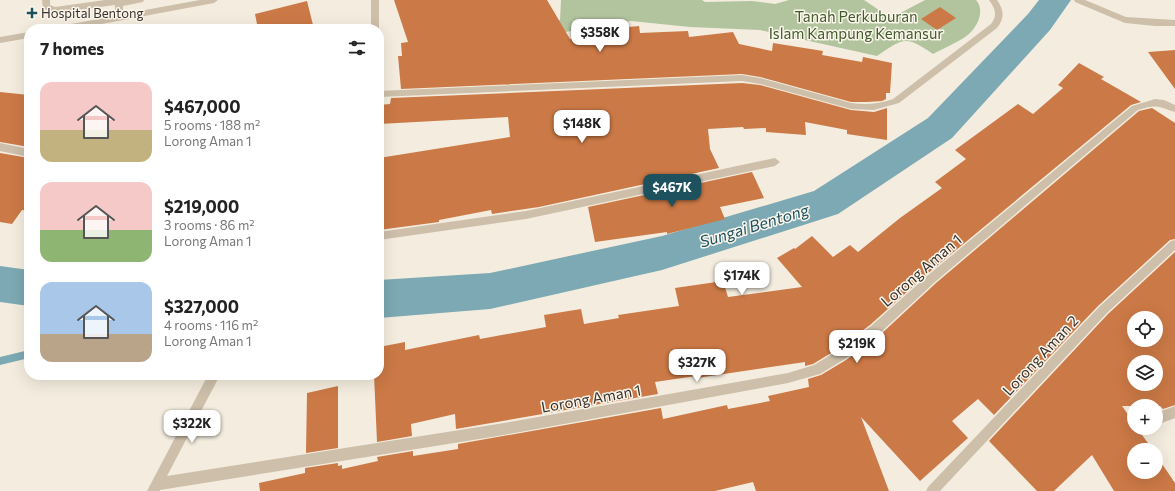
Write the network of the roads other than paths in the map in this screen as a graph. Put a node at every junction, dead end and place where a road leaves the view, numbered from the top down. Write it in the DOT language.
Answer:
graph roads {
  1 [pos="46,0"];
  2 [pos="140,0"];
  3 [pos="214,0"];
  4 [pos="375,0"];
  5 [pos="993,0"];
  6 [pos="1078,0"];
  7 [pos="119,4"];
  8 [pos="119,18"];
  9 [pos="1175,22"];
  10 [pos="87,24"];
  11 [pos="375,24"];
  12 [pos="24,36"];
  13 [pos="0,40"];
  14 [pos="384,94"];
  15 [pos="1175,109"];
  16 [pos="0,147"];
  17 [pos="24,152"];
  18 [pos="774,162"];
  19 [pos="384,235"];
  20 [pos="1175,244"];
  21 [pos="212,380"];
  22 [pos="1175,412"];
  23 [pos="1163,416"];
  24 [pos="155,487"];
  25 [pos="932,491"];
  1 -- 7 [label="street"];
  2 -- 7 [label="street"];
  3 -- 8 [label="street"];
  4 -- 11 [label="street"];
  5 -- 14 [label="street"];
  6 -- 9 [label="street"];
  7 -- 8 [label="street"];
  8 -- 10 [label="street"];
  12 -- 13 [label="street"];
  15 -- 24 [label="street, Lorong Aman 1"];
  16 -- 17 [label="street"];
  18 -- 19 [label="street"];
  20 -- 25 [label="street, Lorong Aman 2"];
  21 -- 24 [label="street"];
  22 -- 23 [label="street"];
}
